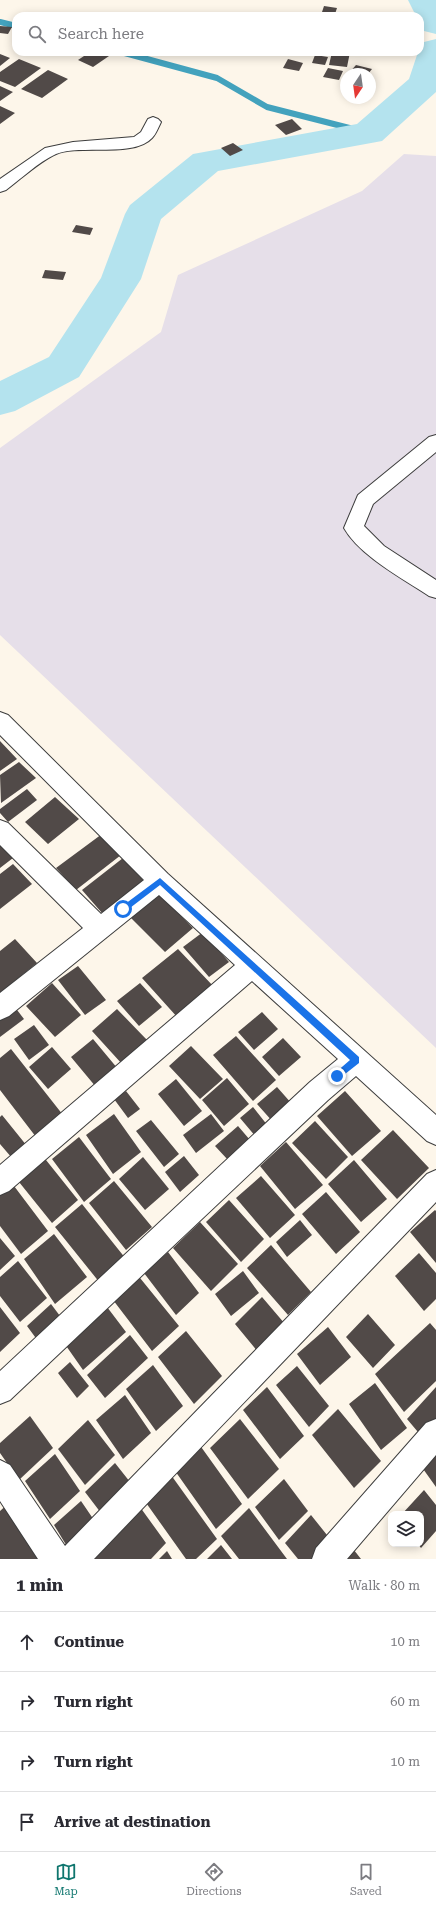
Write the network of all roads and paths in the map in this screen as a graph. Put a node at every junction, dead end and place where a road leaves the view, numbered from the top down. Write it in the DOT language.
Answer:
graph roads {
  1 [pos="153,122"];
  2 [pos="0,187"];
  3 [pos="436,442"];
  4 [pos="436,590"];
  5 [pos="0,721"];
  6 [pos="0,830"];
  7 [pos="160,881"];
  8 [pos="99,928"];
  9 [pos="253,965"];
  10 [pos="0,1008"];
  11 [pos="356,1060"];
  12 [pos="436,1132"];
  13 [pos="0,1182"];
  14 [pos="436,1183"];
  15 [pos="0,1390"];
  16 [pos="436,1433"];
  17 [pos="0,1475"];
  18 [pos="56,1559"];
  19 [pos="73,1559"];
  20 [pos="327,1559"];
  1 -- 2 [label="street"];
  3 -- 4 [label="street"];
  5 -- 7 [label="street"];
  6 -- 8 [label="street"];
  7 -- 8 [label="street"];
  7 -- 9 [label="street"];
  8 -- 10 [label="street"];
  9 -- 11 [label="street"];
  9 -- 13 [label="street"];
  11 -- 12 [label="street"];
  11 -- 15 [label="street"];
  14 -- 19 [label="street"];
  16 -- 20 [label="street"];
  17 -- 18 [label="street"];
}
